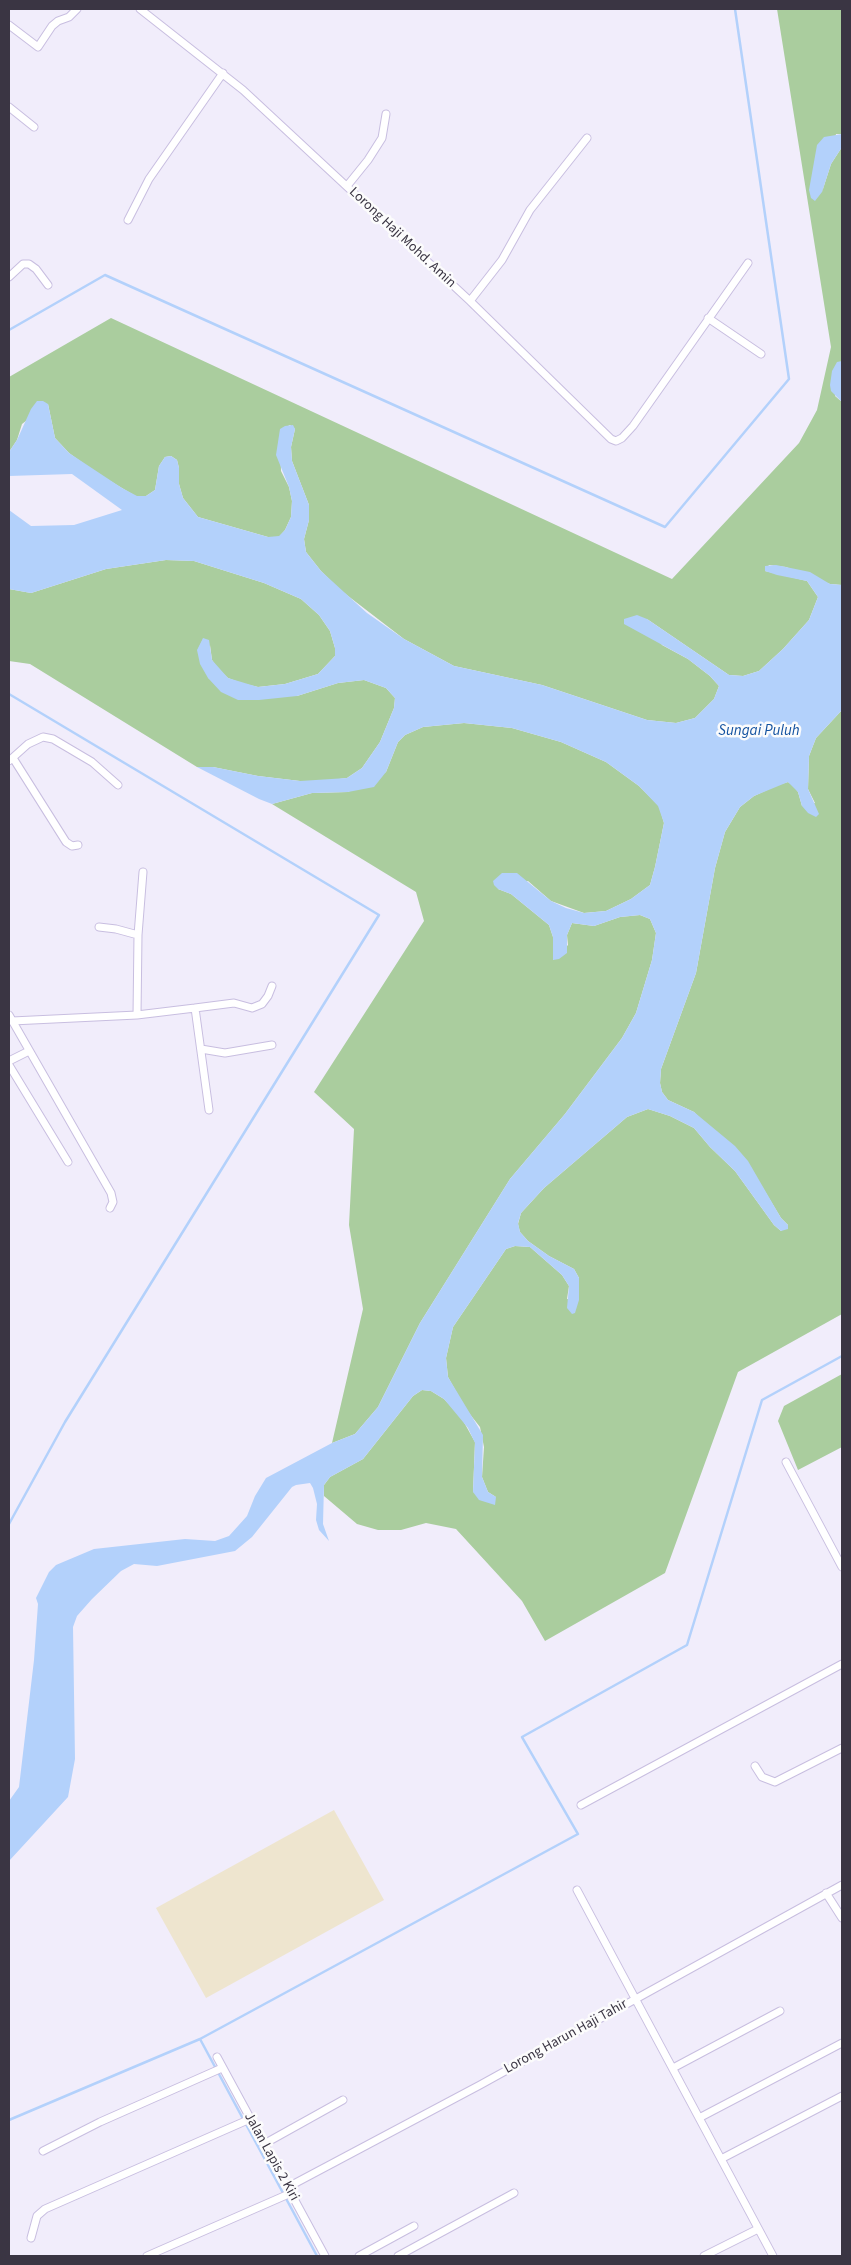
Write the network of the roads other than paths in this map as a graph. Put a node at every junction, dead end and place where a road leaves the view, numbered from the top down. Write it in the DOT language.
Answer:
graph roads {
  1 [pos="77,9"];
  2 [pos="140,9"];
  3 [pos="9,25"];
  4 [pos="223,73"];
  5 [pos="9,107"];
  6 [pos="386,114"];
  7 [pos="34,127"];
  8 [pos="587,138"];
  9 [pos="346,186"];
  10 [pos="128,220"];
  11 [pos="748,263"];
  12 [pos="9,277"];
  13 [pos="48,285"];
  14 [pos="470,301"];
  15 [pos="708,318"];
  16 [pos="760,354"];
  17 [pos="11,759"];
  18 [pos="118,785"];
  19 [pos="78,846"];
  20 [pos="143,872"];
  21 [pos="99,927"];
  22 [pos="138,935"];
  23 [pos="272,986"];
  24 [pos="195,1008"];
  25 [pos="136,1015"];
  26 [pos="10,1018"];
  27 [pos="272,1046"];
  28 [pos="201,1049"];
  29 [pos="29,1051"];
  30 [pos="9,1061"];
  31 [pos="9,1064"];
  32 [pos="209,1110"];
  33 [pos="68,1162"];
  34 [pos="110,1208"];
  35 [pos="786,1462"];
  36 [pos="842,1566"];
  37 [pos="842,1664"];
  38 [pos="842,1748"];
  39 [pos="755,1766"];
  40 [pos="581,1805"];
  41 [pos="842,1885"];
  42 [pos="577,1890"];
  43 [pos="826,1893"];
  44 [pos="842,1918"];
  45 [pos="634,1999"];
  46 [pos="780,2011"];
  47 [pos="842,2043"];
  48 [pos="216,2057"];
  49 [pos="673,2068"];
  50 [pos="218,2070"];
  51 [pos="842,2096"];
  52 [pos="343,2100"];
  53 [pos="699,2118"];
  54 [pos="246,2121"];
  55 [pos="264,2144"];
  56 [pos="43,2151"];
  57 [pos="721,2159"];
  58 [pos="288,2191"];
  59 [pos="514,2193"];
  60 [pos="414,2226"];
  61 [pos="758,2229"];
  62 [pos="31,2238"];
  63 [pos="148,2256"];
  64 [pos="325,2256"];
  65 [pos="359,2256"];
  66 [pos="398,2256"];
  67 [pos="704,2256"];
  68 [pos="773,2256"];
  1 -- 3 [label="street"];
  2 -- 4 [label="street, Lorong Haji Mohd. Amin"];
  4 -- 9 [label="street, Lorong Haji Mohd. Amin"];
  4 -- 10 [label="street"];
  5 -- 7 [label="street"];
  6 -- 9 [label="street"];
  8 -- 14 [label="street"];
  9 -- 14 [label="street, Lorong Haji Mohd. Amin"];
  11 -- 15 [label="street, Lorong Haji Mohd. Amin"];
  12 -- 13 [label="street"];
  14 -- 15 [label="street, Lorong Haji Mohd. Amin"];
  15 -- 16 [label="street"];
  17 -- 18 [label="street"];
  17 -- 19 [label="street"];
  20 -- 22 [label="street"];
  21 -- 22 [label="street"];
  22 -- 25 [label="street"];
  23 -- 24 [label="street"];
  24 -- 25 [label="street"];
  24 -- 28 [label="street"];
  25 -- 26 [label="street"];
  26 -- 29 [label="street"];
  27 -- 28 [label="street"];
  28 -- 32 [label="street"];
  29 -- 30 [label="street"];
  29 -- 34 [label="street"];
  31 -- 33 [label="street"];
  35 -- 36 [label="street"];
  37 -- 40 [label="street"];
  38 -- 39 [label="street"];
  41 -- 43 [label="street, Lorong Harun Haji Tahir"];
  42 -- 45 [label="street"];
  43 -- 44 [label="street"];
  43 -- 45 [label="street, Lorong Harun Haji Tahir"];
  45 -- 49 [label="street"];
  45 -- 58 [label="street, Lorong Harun Haji Tahir"];
  46 -- 49 [label="street"];
  47 -- 53 [label="street"];
  48 -- 50 [label="street, Jalan Lapis 2 Kiri"];
  49 -- 53 [label="street"];
  50 -- 54 [label="street, Jalan Lapis 2 Kiri"];
  50 -- 56 [label="street"];
  51 -- 57 [label="street"];
  52 -- 55 [label="street"];
  53 -- 57 [label="street"];
  54 -- 55 [label="street, Jalan Lapis 2 Kiri"];
  54 -- 62 [label="street"];
  55 -- 58 [label="street, Jalan Lapis 2 Kiri"];
  57 -- 61 [label="street"];
  58 -- 63 [label="street, Lorong Harun Haji Tahir"];
  58 -- 64 [label="street, Jalan Lapis 2 Kiri"];
  59 -- 66 [label="street"];
  60 -- 65 [label="street"];
  61 -- 67 [label="street"];
  61 -- 68 [label="street"];
}
